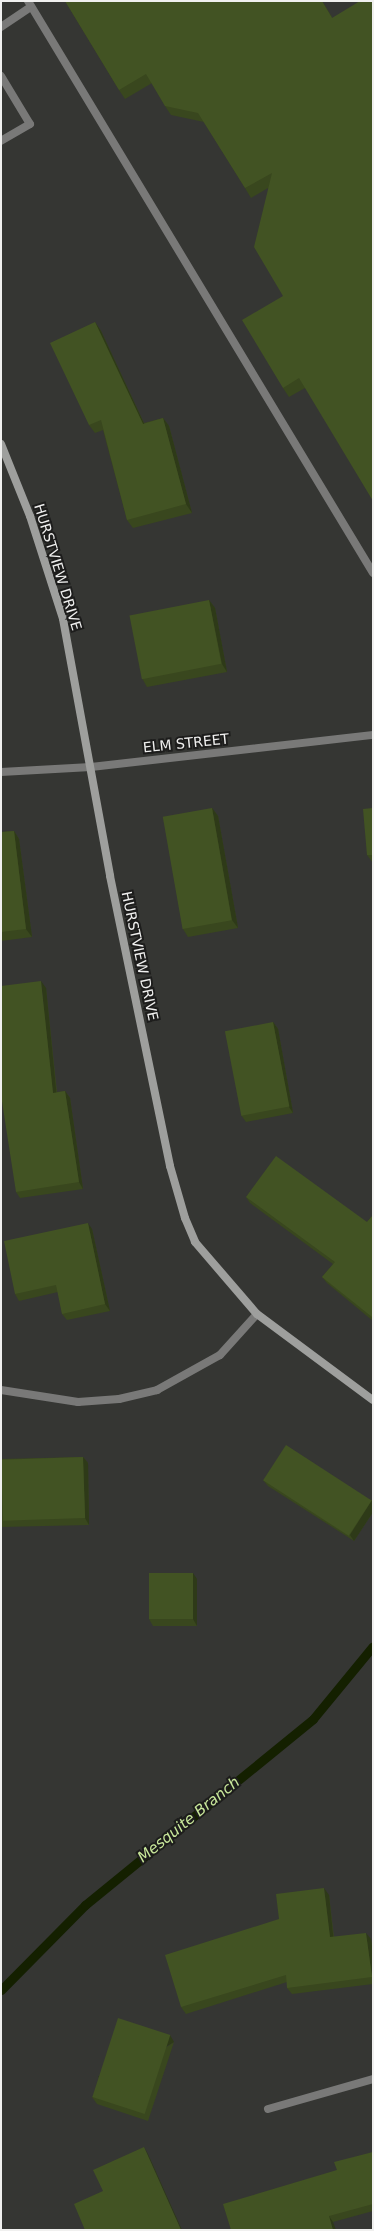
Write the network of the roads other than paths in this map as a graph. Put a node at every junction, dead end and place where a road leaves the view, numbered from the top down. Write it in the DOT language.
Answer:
graph roads {
  1 [pos="30,4"];
  2 [pos="1,27"];
  3 [pos="1,76"];
  4 [pos="1,141"];
  5 [pos="1,444"];
  6 [pos="373,573"];
  7 [pos="373,735"];
  8 [pos="91,766"];
  9 [pos="1,772"];
  10 [pos="256,1314"];
  11 [pos="1,1390"];
  12 [pos="373,1400"];
  13 [pos="373,2079"];
  14 [pos="268,2109"];
  1 -- 2 [label="street"];
  1 -- 6 [label="street"];
  3 -- 4 [label="street"];
  5 -- 8 [label="street, HURSTVIEW DRIVE"];
  7 -- 8 [label="street, ELM STREET"];
  8 -- 9 [label="street, ELM STREET"];
  8 -- 10 [label="street, HURSTVIEW DRIVE"];
  10 -- 11 [label="street"];
  10 -- 12 [label="street, HURSTVIEW DRIVE"];
  13 -- 14 [label="street"];
}
